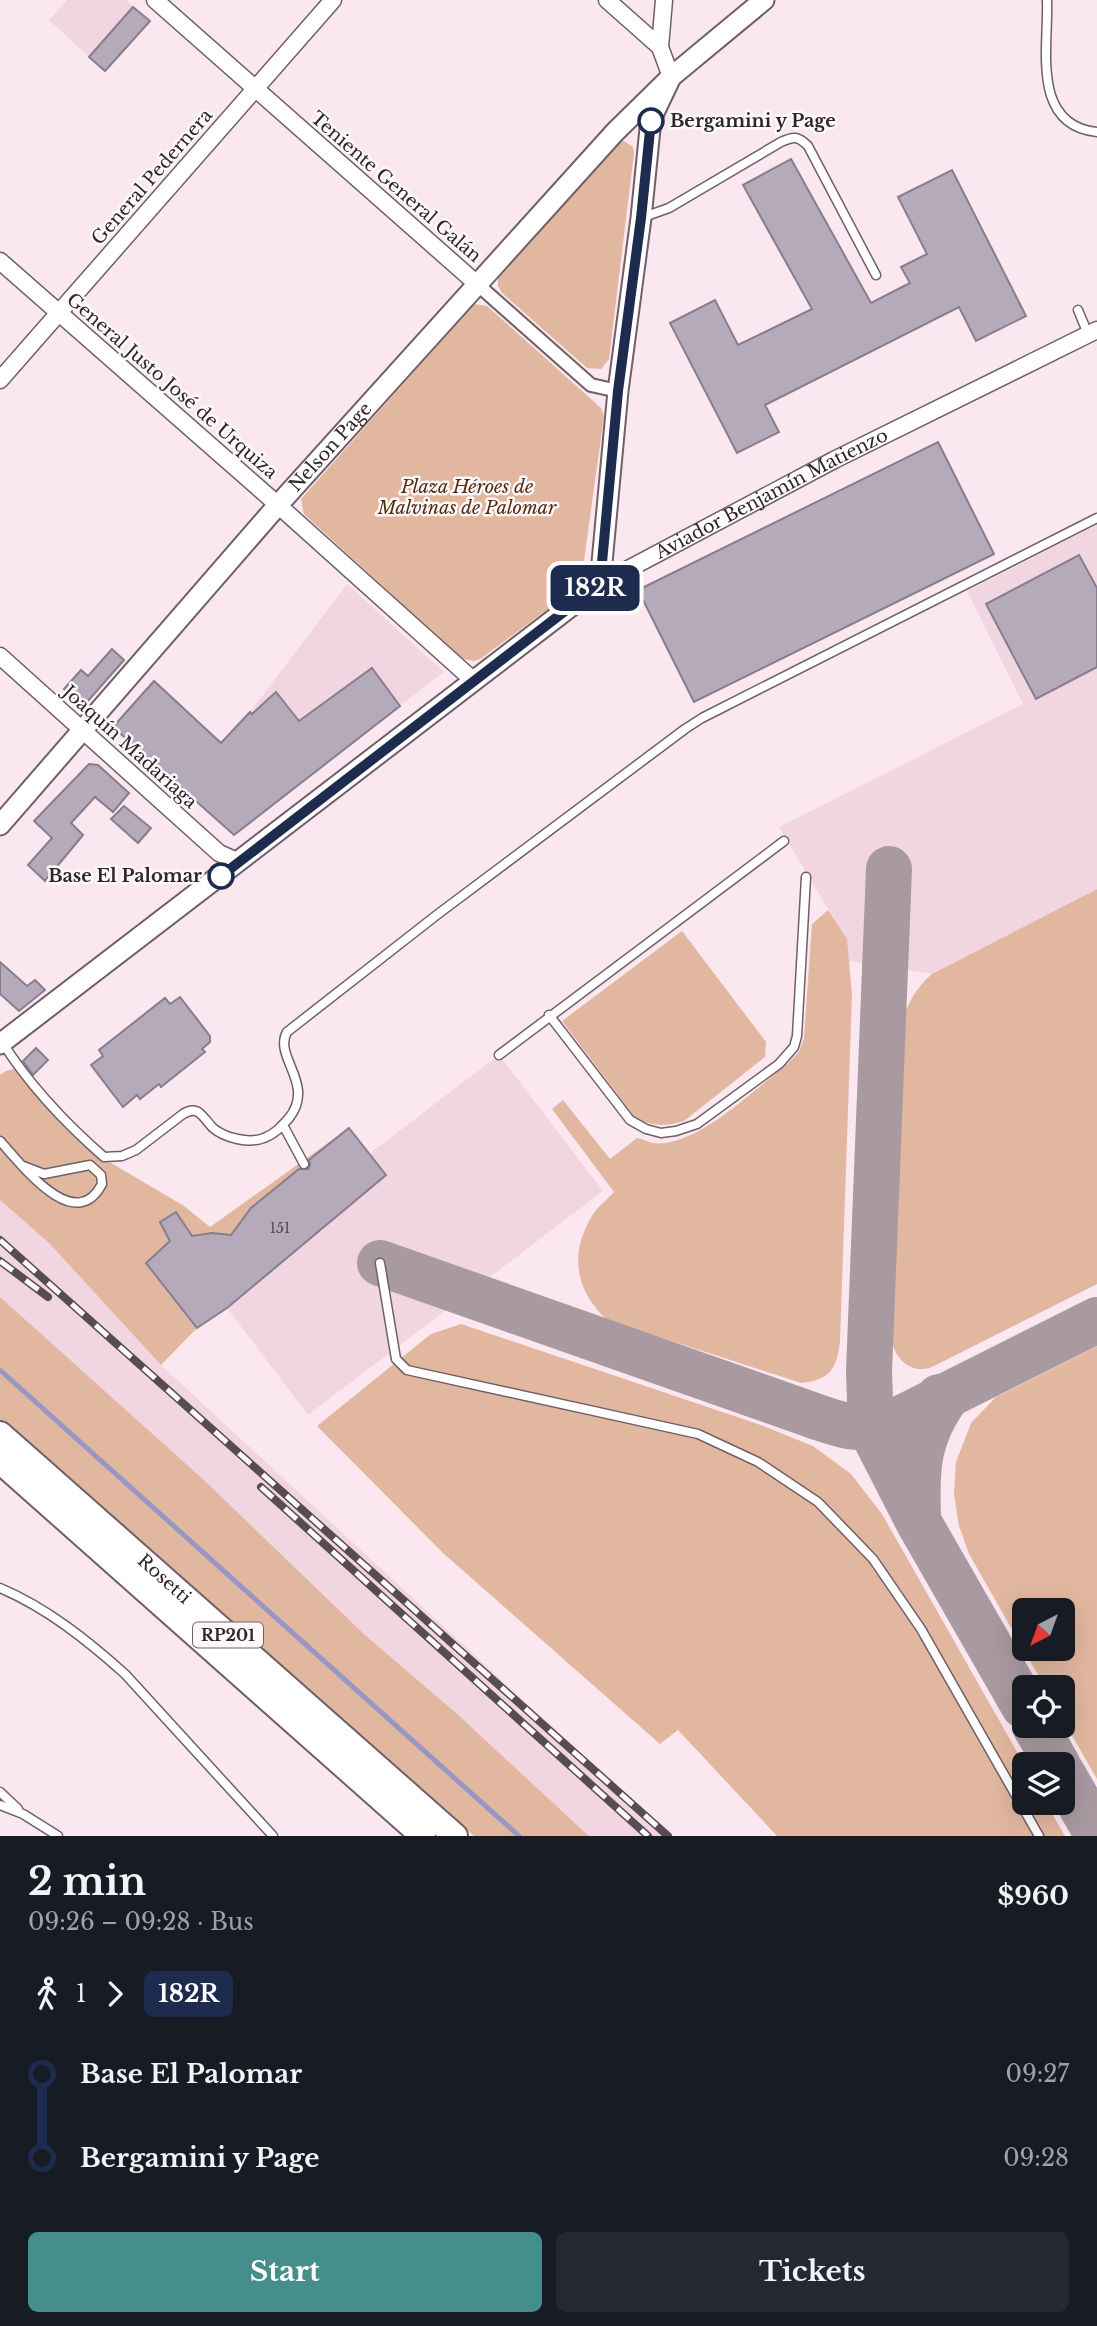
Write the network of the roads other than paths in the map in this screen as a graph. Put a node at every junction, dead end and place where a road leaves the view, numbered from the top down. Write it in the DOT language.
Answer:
graph roads {
  1 [pos="155,0"];
  2 [pos="333,0"];
  3 [pos="607,0"];
  4 [pos="664,0"];
  5 [pos="764,0"];
  6 [pos="1047,0"];
  7 [pos="660,47"];
  8 [pos="671,77"];
  9 [pos="255,88"];
  10 [pos="1097,132"];
  11 [pos="641,218"];
  12 [pos="0,261"];
  13 [pos="876,275"];
  14 [pos="477,284"];
  15 [pos="1078,310"];
  16 [pos="58,313"];
  17 [pos="1093,332"];
  18 [pos="0,380"];
  19 [pos="618,391"];
  20 [pos="278,505"];
  21 [pos="1097,517"];
  22 [pos="600,584"];
  23 [pos="0,656"];
  24 [pos="474,681"];
  25 [pos="82,729"];
  26 [pos="0,825"];
  27 [pos="785,841"];
  28 [pos="239,862"];
  29 [pos="806,877"];
  30 [pos="550,1015"];
  31 [pos="1,1042"];
  32 [pos="499,1055"];
  33 [pos="283,1125"];
  34 [pos="0,1141"];
  35 [pos="304,1164"];
  36 [pos="23,1166"];
  37 [pos="380,1263"];
  38 [pos="0,1434"];
  39 [pos="0,1461"];
  40 [pos="0,1588"];
  41 [pos="0,1792"];
  42 [pos="0,1805"];
  43 [pos="23,1814"];
  44 [pos="58,1836"];
  45 [pos="272,1836"];
  46 [pos="423,1836"];
  47 [pos="455,1836"];
  48 [pos="1039,1836"];
  1 -- 9 [label="street, Teniente General Galán"];
  2 -- 9 [label="street, General Pedernera"];
  3 -- 7 [label="street"];
  4 -- 7 [label="street"];
  5 -- 8 [label="street, Nelson Page"];
  6 -- 10 [label="lane"];
  7 -- 8 [label="street"];
  8 -- 11 [label="street"];
  8 -- 14 [label="street, Nelson Page"];
  9 -- 14 [label="street, Teniente General Galán"];
  9 -- 16 [label="street, General Pedernera"];
  11 -- 13 [label="lane"];
  11 -- 19 [label="street"];
  12 -- 16 [label="street, General Justo José de Urquiza"];
  14 -- 19 [label="street, Teniente General Galán"];
  14 -- 20 [label="street, Nelson Page"];
  15 -- 17 [label="lane"];
  16 -- 18 [label="street, General Pedernera"];
  16 -- 20 [label="street, General Justo José de Urquiza"];
  17 -- 22 [label="street, Aviador Benjamín Matienzo"];
  19 -- 22 [label="street"];
  20 -- 24 [label="street, General Justo José de Urquiza"];
  20 -- 25 [label="street, Nelson Page"];
  21 -- 33 [label="lane"];
  22 -- 24 [label="street, Aviador Benjamín Matienzo"];
  23 -- 25 [label="street, Joaquín Madariaga"];
  24 -- 28 [label="street, Aviador Benjamín Matienzo"];
  25 -- 26 [label="street, Nelson Page"];
  25 -- 28 [label="street, Joaquín Madariaga"];
  27 -- 30 [label="lane"];
  28 -- 31 [label="street, Aviador Benjamín Matienzo"];
  29 -- 30 [label="lane"];
  30 -- 32 [label="lane"];
  31 -- 33 [label="lane"];
  33 -- 35 [label="lane"];
  34 -- 36 [label="lane"];
  36 -- 36 [label="lane"];
  37 -- 48 [label="lane"];
  38 -- 47 [label="main road, Rosetti / RP201"];
  39 -- 46 [label="main road, Rosetti / RP201"];
  40 -- 45 [label="lane"];
  41 -- 43 [label="lane"];
  42 -- 43 [label="lane"];
  43 -- 44 [label="lane"];
}
